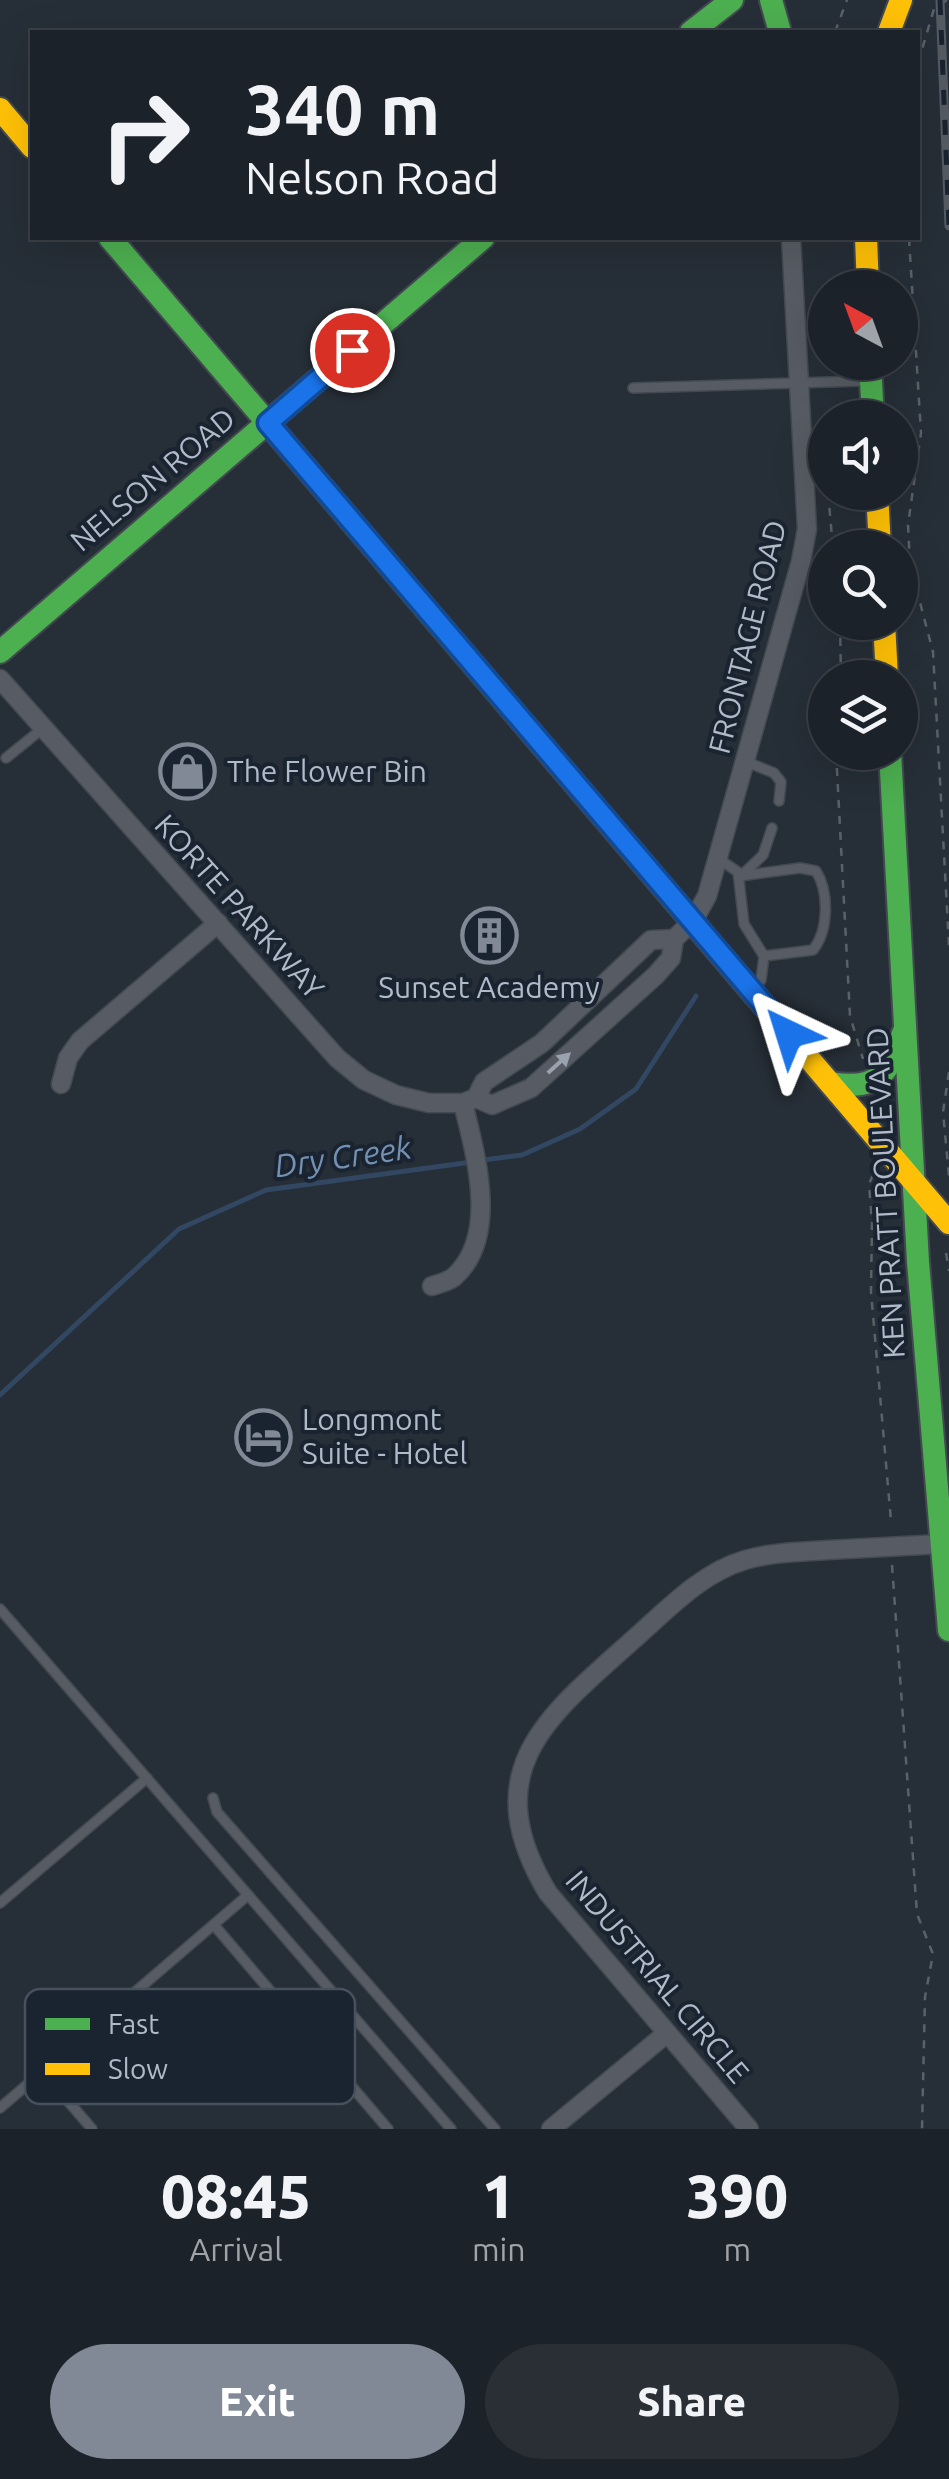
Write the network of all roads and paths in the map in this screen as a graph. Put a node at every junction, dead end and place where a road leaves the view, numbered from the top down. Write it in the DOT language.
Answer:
graph roads {
  1 [pos="732,0"];
  2 [pos="744,0"];
  3 [pos="771,0"];
  4 [pos="846,0"];
  5 [pos="901,0"];
  6 [pos="947,0"];
  7 [pos="694,30"];
  8 [pos="720,30"];
  9 [pos="779,30"];
  10 [pos="837,30"];
  11 [pos="890,30"];
  12 [pos="920,56"];
  13 [pos="0,109"];
  14 [pos="30,145"];
  15 [pos="112,240"];
  16 [pos="481,240"];
  17 [pos="792,240"];
  18 [pos="866,240"];
  19 [pos="909,240"];
  20 [pos="867,270"];
  21 [pos="827,380"];
  22 [pos="800,385"];
  23 [pos="633,388"];
  24 [pos="268,423"];
  25 [pos="6,640"];
  26 [pos="0,679"];
  27 [pos="42,729"];
  28 [pos="6,758"];
  29 [pos="746,762"];
  30 [pos="837,770"];
  31 [pos="891,770"];
  32 [pos="779,801"];
  33 [pos="772,828"];
  34 [pos="720,859"];
  35 [pos="740,876"];
  36 [pos="692,921"];
  37 [pos="218,923"];
  38 [pos="674,939"];
  39 [pos="949,946"];
  40 [pos="764,956"];
  41 [pos="752,990"];
  42 [pos="906,1025"];
  43 [pos="867,1071"];
  44 [pos="949,1072"];
  45 [pos="831,1083"];
  46 [pos="61,1084"];
  47 [pos="469,1101"];
  48 [pos="872,1176"];
  49 [pos="949,1176"];
  50 [pos="914,1180"];
  51 [pos="949,1224"];
  52 [pos="946,1253"];
  53 [pos="949,1271"];
  54 [pos="432,1286"];
  55 [pos="946,1312"];
  56 [pos="924,1351"];
  57 [pos="891,1521"];
  58 [pos="942,1544"];
  59 [pos="892,1563"];
  60 [pos="0,1608"];
  61 [pos="949,1630"];
  62 [pos="147,1778"];
  63 [pos="213,1798"];
  64 [pos="248,1895"];
  65 [pos="0,1903"];
  66 [pos="214,1925"];
  67 [pos="139,1989"];
  68 [pos="269,1989"];
  69 [pos="330,1989"];
  70 [pos="355,2018"];
  71 [pos="667,2034"];
  72 [pos="25,2087"];
  73 [pos="355,2090"];
  74 [pos="70,2104"];
  75 [pos="0,2108"];
  76 [pos="92,2129"];
  77 [pos="388,2129"];
  78 [pos="451,2129"];
  79 [pos="495,2129"];
  80 [pos="552,2129"];
  81 [pos="749,2129"];
  82 [pos="922,2129"];
  1 -- 7 [label="main road"];
  2 -- 8 [label="street"];
  3 -- 9 [label="main road"];
  4 -- 10 [label="path"];
  5 -- 11 [label="main road"];
  6 -- 12 [label="path"];
  13 -- 14 [label="main road"];
  15 -- 24 [label="main road"];
  16 -- 24 [label="main road, NELSON ROAD"];
  17 -- 22 [label="street, FRONTAGE ROAD"];
  18 -- 20 [label="main road"];
  19 -- 39 [label="path"];
  21 -- 22 [label="lane"];
  22 -- 23 [label="lane"];
  22 -- 29 [label="street, FRONTAGE ROAD"];
  24 -- 25 [label="main road, NELSON ROAD"];
  24 -- 36 [label="main road"];
  26 -- 27 [label="street, KORTE PARKWAY"];
  27 -- 28 [label="lane"];
  27 -- 37 [label="street, KORTE PARKWAY"];
  29 -- 32 [label="lane"];
  29 -- 34 [label="street, FRONTAGE ROAD"];
  30 -- 43 [label="path"];
  31 -- 42 [label="main road, KEN PRATT BOULEVARD"];
  33 -- 35 [label="lane"];
  34 -- 35 [label="lane"];
  34 -- 36 [label="street, FRONTAGE ROAD"];
  35 -- 40 [label="lane"];
  35 -- 40 [label="lane"];
  36 -- 38 [label="street, KORTE PARKWAY"];
  36 -- 41 [label="main road"];
  37 -- 46 [label="street"];
  37 -- 47 [label="street, KORTE PARKWAY"];
  38 -- 47 [label="street, KORTE PARKWAY"];
  47 -- 38 [label="street, KORTE PARKWAY, one-way"];
  40 -- 41 [label="lane"];
  41 -- 45 [label="main road"];
  42 -- 45 [label="main road"];
  42 -- 50 [label="main road, KEN PRATT BOULEVARD"];
  44 -- 49 [label="path"];
  45 -- 50 [label="main road"];
  47 -- 54 [label="street"];
  48 -- 57 [label="path"];
  50 -- 51 [label="main road"];
  50 -- 56 [label="main road, KEN PRATT BOULEVARD"];
  52 -- 53 [label="path"];
  55 -- 56 [label="main road"];
  56 -- 58 [label="main road, KEN PRATT BOULEVARD"];
  58 -- 61 [label="main road, KEN PRATT BOULEVARD"];
  58 -- 71 [label="street, INDUSTRIAL CIRCLE"];
  59 -- 82 [label="path"];
  60 -- 62 [label="lane"];
  62 -- 64 [label="lane"];
  62 -- 65 [label="lane"];
  63 -- 79 [label="lane"];
  64 -- 66 [label="lane"];
  64 -- 69 [label="lane"];
  66 -- 67 [label="lane"];
  66 -- 68 [label="lane"];
  70 -- 78 [label="lane"];
  71 -- 80 [label="street"];
  71 -- 81 [label="street, INDUSTRIAL CIRCLE"];
  72 -- 75 [label="lane"];
  73 -- 77 [label="lane"];
  74 -- 76 [label="lane"];
}
